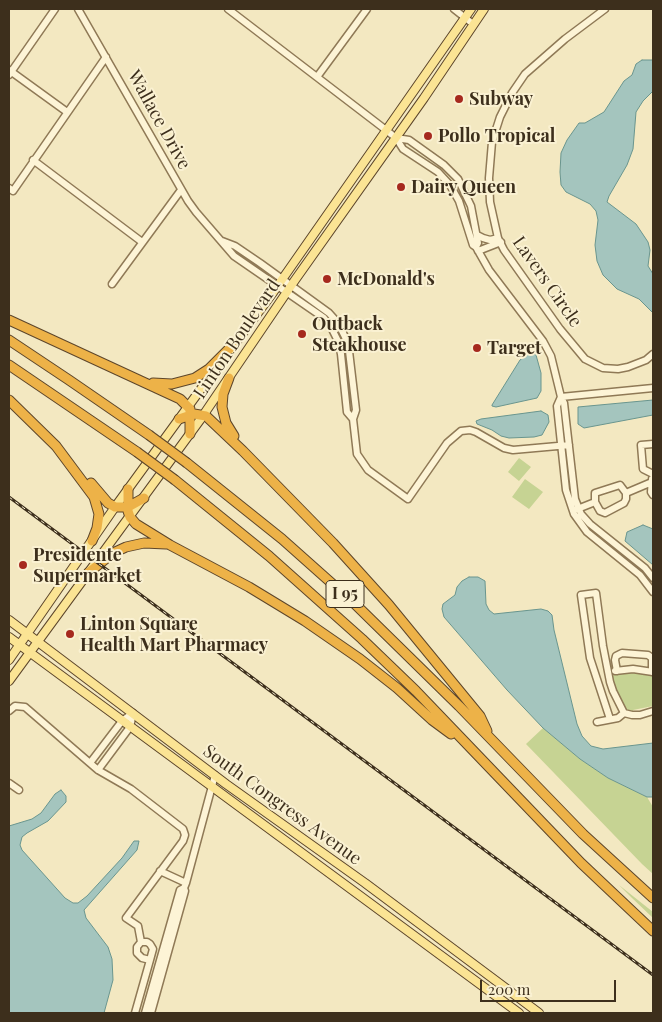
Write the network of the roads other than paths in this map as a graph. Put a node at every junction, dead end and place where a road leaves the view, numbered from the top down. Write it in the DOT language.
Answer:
graph roads {
  1 [pos="55,9"];
  2 [pos="78,9"];
  3 [pos="228,9"];
  4 [pos="367,9"];
  5 [pos="454,9"];
  6 [pos="471,9"];
  7 [pos="484,9"];
  8 [pos="605,9"];
  9 [pos="465,17"];
  10 [pos="473,24"];
  11 [pos="106,57"];
  12 [pos="10,72"];
  13 [pos="317,77"];
  14 [pos="67,112"];
  15 [pos="386,130"];
  16 [pos="396,138"];
  17 [pos="33,160"];
  18 [pos="11,189"];
  19 [pos="181,190"];
  20 [pos="477,235"];
  21 [pos="500,240"];
  22 [pos="142,242"];
  23 [pos="477,249"];
  24 [pos="280,283"];
  25 [pos="112,284"];
  26 [pos="289,289"];
  27 [pos="9,320"];
  28 [pos="9,340"];
  29 [pos="234,344"];
  30 [pos="653,354"];
  31 [pos="9,365"];
  32 [pos="229,378"];
  33 [pos="143,381"];
  34 [pos="653,388"];
  35 [pos="561,397"];
  36 [pos="9,400"];
  37 [pos="189,410"];
  38 [pos="204,415"];
  39 [pos="178,418"];
  40 [pos="190,434"];
  41 [pos="653,444"];
  42 [pos="569,445"];
  43 [pos="561,446"];
  44 [pos="243,451"];
  45 [pos="71,464"];
  46 [pos="653,473"];
  47 [pos="652,482"];
  48 [pos="128,489"];
  49 [pos="626,492"];
  50 [pos="653,495"];
  51 [pos="144,498"];
  52 [pos="595,502"];
  53 [pos="115,506"];
  54 [pos="128,507"];
  55 [pos="576,510"];
  56 [pos="130,517"];
  57 [pos="605,536"];
  58 [pos="92,541"];
  59 [pos="600,542"];
  60 [pos="170,544"];
  61 [pos="88,573"];
  62 [pos="653,578"];
  63 [pos="653,592"];
  64 [pos="9,620"];
  65 [pos="27,634"];
  66 [pos="9,637"];
  67 [pos="38,642"];
  68 [pos="20,645"];
  69 [pos="30,653"];
  70 [pos="9,660"];
  71 [pos="617,671"];
  72 [pos="653,672"];
  73 [pos="609,673"];
  74 [pos="9,681"];
  75 [pos="653,710"];
  76 [pos="9,711"];
  77 [pos="133,713"];
  78 [pos="624,713"];
  79 [pos="610,719"];
  80 [pos="122,721"];
  81 [pos="596,722"];
  82 [pos="130,727"];
  83 [pos="490,738"];
  84 [pos="468,745"];
  85 [pos="90,762"];
  86 [pos="98,770"];
  87 [pos="215,776"];
  88 [pos="9,782"];
  89 [pos="212,788"];
  90 [pos="19,790"];
  91 [pos="308,843"];
  92 [pos="302,852"];
  93 [pos="160,871"];
  94 [pos="185,885"];
  95 [pos="653,898"];
  96 [pos="177,901"];
  97 [pos="177,923"];
  98 [pos="653,931"];
  99 [pos="141,942"];
  100 [pos="150,960"];
  101 [pos="535,1012"];
  102 [pos="135,1013"];
  103 [pos="146,1013"];
  104 [pos="151,1013"];
  105 [pos="519,1013"];
  1 -- 12 [label="street"];
  2 -- 11 [label="street, Wallace Drive"];
  3 -- 13 [label="street"];
  4 -- 13 [label="street"];
  5 -- 9 [label="street"];
  6 -- 9 [label="main road, Linton Boulevard"];
  7 -- 10 [label="main road, Linton Boulevard"];
  8 -- 21 [label="street, Lavers Circle"];
  9 -- 10 [label="street"];
  9 -- 15 [label="main road, Linton Boulevard"];
  10 -- 16 [label="main road, Linton Boulevard"];
  11 -- 14 [label="street"];
  11 -- 19 [label="street, Wallace Drive"];
  12 -- 14 [label="street"];
  13 -- 15 [label="street"];
  14 -- 17 [label="street"];
  15 -- 16 [label="street"];
  15 -- 24 [label="main road, Linton Boulevard"];
  16 -- 20 [label="street"];
  16 -- 23 [label="street"];
  16 -- 26 [label="main road, Linton Boulevard"];
  17 -- 18 [label="street"];
  17 -- 22 [label="street"];
  19 -- 22 [label="street"];
  19 -- 24 [label="street, Wallace Drive"];
  20 -- 21 [label="street"];
  20 -- 23 [label="street"];
  21 -- 23 [label="street"];
  21 -- 30 [label="street, Lavers Circle"];
  22 -- 25 [label="street"];
  23 -- 35 [label="street"];
  24 -- 26 [label="street, Wallace Drive"];
  24 -- 29 [label="main road, Linton Boulevard"];
  26 -- 32 [label="main road, Linton Boulevard"];
  26 -- 43 [label="street, Wallace Drive"];
  27 -- 33 [label="highway"];
  28 -- 83 [label="highway, I 95, bridge"];
  29 -- 33 [label="highway"];
  29 -- 37 [label="main road, Linton Boulevard"];
  31 -- 84 [label="highway, I 95, bridge"];
  32 -- 38 [label="main road, Linton Boulevard"];
  32 -- 44 [label="highway"];
  33 -- 37 [label="highway"];
  34 -- 35 [label="street"];
  35 -- 42 [label="street"];
  35 -- 43 [label="street"];
  36 -- 45 [label="highway"];
  37 -- 38 [label="highway"];
  37 -- 39 [label="highway"];
  37 -- 40 [label="highway"];
  38 -- 40 [label="main road, Linton Boulevard"];
  38 -- 44 [label="highway"];
  39 -- 48 [label="main road"];
  40 -- 51 [label="main road, Linton Boulevard"];
  41 -- 46 [label="street"];
  42 -- 43 [label="street"];
  42 -- 55 [label="street"];
  43 -- 55 [label="street"];
  44 -- 83 [label="highway"];
  45 -- 53 [label="highway"];
  45 -- 58 [label="highway"];
  46 -- 47 [label="street"];
  47 -- 49 [label="street"];
  47 -- 50 [label="street"];
  48 -- 53 [label="main road"];
  48 -- 54 [label="highway"];
  49 -- 52 [label="street"];
  49 -- 52 [label="street"];
  51 -- 54 [label="highway"];
  51 -- 56 [label="main road, Linton Boulevard"];
  52 -- 55 [label="street"];
  53 -- 54 [label="highway"];
  53 -- 58 [label="main road"];
  54 -- 56 [label="highway"];
  55 -- 57 [label="street"];
  55 -- 59 [label="street"];
  56 -- 60 [label="highway"];
  56 -- 61 [label="main road, Linton Boulevard"];
  57 -- 59 [label="street"];
  57 -- 62 [label="street"];
  58 -- 65 [label="main road"];
  59 -- 63 [label="street"];
  60 -- 61 [label="highway"];
  60 -- 84 [label="highway"];
  61 -- 67 [label="main road, Linton Boulevard"];
  64 -- 65 [label="main road, South Congress Avenue"];
  65 -- 67 [label="main road, South Congress Avenue"];
  65 -- 68 [label="main road"];
  66 -- 68 [label="main road, South Congress Avenue"];
  67 -- 69 [label="main road, Linton Boulevard"];
  67 -- 77 [label="main road, South Congress Avenue"];
  68 -- 69 [label="main road, South Congress Avenue"];
  68 -- 70 [label="main road"];
  69 -- 74 [label="main road, Linton Boulevard"];
  69 -- 80 [label="main road, South Congress Avenue"];
  71 -- 72 [label="street"];
  71 -- 72 [label="street"];
  71 -- 73 [label="street"];
  73 -- 78 [label="street"];
  73 -- 79 [label="street"];
  75 -- 78 [label="street"];
  76 -- 85 [label="street"];
  77 -- 80 [label="street"];
  77 -- 82 [label="street"];
  77 -- 87 [label="main road, South Congress Avenue"];
  78 -- 79 [label="street"];
  79 -- 81 [label="street"];
  80 -- 82 [label="main road, South Congress Avenue"];
  80 -- 85 [label="street"];
  82 -- 86 [label="street"];
  82 -- 89 [label="main road, South Congress Avenue"];
  83 -- 95 [label="highway, I 95"];
  84 -- 98 [label="highway, I 95"];
  85 -- 86 [label="street"];
  86 -- 93 [label="street"];
  87 -- 89 [label="street"];
  87 -- 91 [label="main road, South Congress Avenue"];
  88 -- 90 [label="street"];
  89 -- 92 [label="main road, South Congress Avenue"];
  89 -- 94 [label="street"];
  91 -- 92 [label="street"];
  91 -- 101 [label="main road, South Congress Avenue"];
  92 -- 105 [label="main road, South Congress Avenue"];
  93 -- 94 [label="street"];
  93 -- 99 [label="street"];
  94 -- 96 [label="street"];
  94 -- 97 [label="street"];
  96 -- 97 [label="street"];
  96 -- 103 [label="street"];
  97 -- 104 [label="street"];
  99 -- 100 [label="street"];
  99 -- 100 [label="street"];
  100 -- 102 [label="street"];
}
